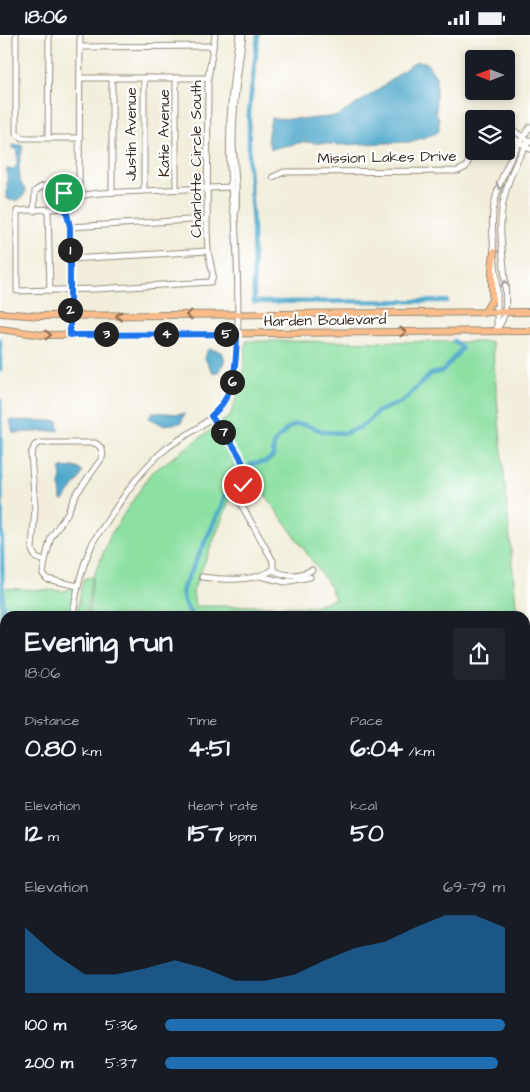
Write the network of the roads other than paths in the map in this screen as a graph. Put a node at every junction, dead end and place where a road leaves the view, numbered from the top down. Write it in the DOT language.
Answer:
graph roads {
  1 [pos="16,35"];
  2 [pos="49,35"];
  3 [pos="80,35"];
  4 [pos="215,35"];
  5 [pos="239,35"];
  6 [pos="243,35"];
  7 [pos="213,45"];
  8 [pos="80,47"];
  9 [pos="80,77"];
  10 [pos="112,78"];
  11 [pos="144,78"];
  12 [pos="176,78"];
  13 [pos="208,78"];
  14 [pos="530,127"];
  15 [pos="515,132"];
  16 [pos="524,136"];
  17 [pos="515,137"];
  18 [pos="48,138"];
  19 [pos="80,139"];
  20 [pos="530,141"];
  21 [pos="520,142"];
  22 [pos="528,148"];
  23 [pos="469,160"];
  24 [pos="273,177"];
  25 [pos="231,187"];
  26 [pos="208,188"];
  27 [pos="176,189"];
  28 [pos="144,190"];
  29 [pos="112,192"];
  30 [pos="82,195"];
  31 [pos="69,201"];
  32 [pos="66,208"];
  33 [pos="48,210"];
  34 [pos="34,211"];
  35 [pos="235,217"];
  36 [pos="207,219"];
  37 [pos="70,227"];
  38 [pos="208,251"];
  39 [pos="494,252"];
  40 [pos="70,259"];
  41 [pos="70,290"];
  42 [pos="50,291"];
  43 [pos="505,312"];
  44 [pos="530,312"];
  45 [pos="0,313"];
  46 [pos="484,313"];
  47 [pos="497,313"];
  48 [pos="238,315"];
  49 [pos="70,316"];
  50 [pos="0,329"];
  51 [pos="497,331"];
  52 [pos="530,331"];
  53 [pos="237,334"];
  54 [pos="70,335"];
  55 [pos="211,416"];
  56 [pos="45,561"];
  57 [pos="273,570"];
  58 [pos="312,571"];
  59 [pos="260,575"];
  60 [pos="202,577"];
  61 [pos="310,577"];
  62 [pos="78,586"];
  63 [pos="75,611"];
  1 -- 18 [label="street"];
  2 -- 18 [label="street"];
  3 -- 8 [label="street"];
  4 -- 7 [label="street, Charlotte Circle South"];
  5 -- 25 [label="street"];
  6 -- 35 [label="street"];
  7 -- 8 [label="street"];
  7 -- 13 [label="street, Charlotte Circle South"];
  8 -- 9 [label="street"];
  9 -- 10 [label="street"];
  9 -- 19 [label="street"];
  10 -- 11 [label="street"];
  10 -- 29 [label="street"];
  11 -- 12 [label="street"];
  11 -- 28 [label="street, Justin Avenue"];
  12 -- 13 [label="street"];
  12 -- 27 [label="street, Katie Avenue"];
  13 -- 26 [label="street, Charlotte Circle South"];
  14 -- 16 [label="street"];
  15 -- 16 [label="street"];
  16 -- 20 [label="street"];
  16 -- 21 [label="street"];
  17 -- 21 [label="street"];
  18 -- 19 [label="street"];
  19 -- 30 [label="street"];
  20 -- 22 [label="street"];
  21 -- 22 [label="street"];
  21 -- 39 [label="street, one-way"];
  43 -- 22 [label="street, one-way"];
  23 -- 24 [label="street, Mission Lakes Drive"];
  25 -- 26 [label="street"];
  25 -- 35 [label="street"];
  26 -- 27 [label="street"];
  26 -- 36 [label="street, Charlotte Circle South"];
  27 -- 28 [label="street"];
  28 -- 29 [label="street"];
  29 -- 30 [label="street"];
  30 -- 31 [label="street"];
  31 -- 32 [label="street"];
  31 -- 34 [label="street"];
  32 -- 33 [label="street"];
  32 -- 37 [label="street"];
  33 -- 34 [label="street"];
  33 -- 42 [label="street"];
  34 -- 42 [label="street"];
  35 -- 48 [label="street"];
  36 -- 37 [label="street"];
  36 -- 38 [label="street, Charlotte Circle South"];
  37 -- 40 [label="street"];
  38 -- 40 [label="street"];
  38 -- 41 [label="street, Charlotte Circle South"];
  39 -- 46 [label="main road"];
  39 -- 47 [label="street"];
  40 -- 41 [label="street"];
  41 -- 42 [label="street"];
  41 -- 49 [label="street"];
  43 -- 44 [label="main road, Harden Boulevard"];
  43 -- 47 [label="main road, Harden Boulevard"];
  43 -- 51 [label="street"];
  45 -- 49 [label="main road, Harden Boulevard"];
  46 -- 47 [label="main road, Harden Boulevard"];
  46 -- 48 [label="main road, Harden Boulevard"];
  47 -- 51 [label="street"];
  48 -- 49 [label="main road, Harden Boulevard, one-way"];
  48 -- 53 [label="street"];
  49 -- 54 [label="street"];
  50 -- 54 [label="main road, Harden Boulevard, one-way"];
  51 -- 52 [label="main road, Harden Boulevard"];
  53 -- 51 [label="main road, Harden Boulevard, one-way"];
  53 -- 54 [label="main road, Harden Boulevard"];
  53 -- 55 [label="street"];
  55 -- 57 [label="street"];
  55 -- 62 [label="street"];
  56 -- 56 [label="street"];
  56 -- 62 [label="street"];
  57 -- 58 [label="street"];
  57 -- 59 [label="street"];
  59 -- 60 [label="street"];
  59 -- 61 [label="street"];
  62 -- 63 [label="street"];
}
